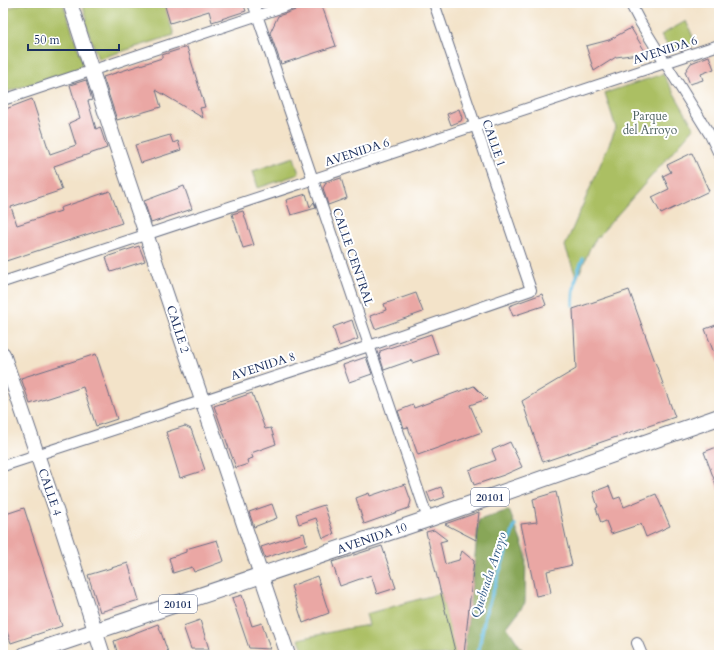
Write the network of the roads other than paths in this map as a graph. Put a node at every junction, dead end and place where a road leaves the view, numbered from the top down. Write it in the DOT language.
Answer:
graph roads {
  1 [pos="70,3"];
  2 [pos="253,3"];
  3 [pos="296,3"];
  4 [pos="434,3"];
  5 [pos="630,3"];
  6 [pos="257,16"];
  7 [pos="719,46"];
  8 [pos="666,63"];
  9 [pos="92,71"];
  10 [pos="3,100"];
  11 [pos="475,126"];
  12 [pos="719,154"];
  13 [pos="313,180"];
  14 [pos="147,235"];
  15 [pos="3,282"];
  16 [pos="531,290"];
  17 [pos="369,346"];
  18 [pos="3,354"];
  19 [pos="201,400"];
  20 [pos="719,417"];
  21 [pos="37,455"];
  22 [pos="3,466"];
  23 [pos="428,519"];
  24 [pos="261,576"];
  25 [pos="96,631"];
  26 [pos="637,643"];
  27 [pos="25,655"];
  28 [pos="104,655"];
  29 [pos="288,655"];
  30 [pos="642,655"];
  1 -- 9 [label="street, CALLE 2"];
  2 -- 6 [label="street, CALLE CENTRAL"];
  3 -- 6 [label="street"];
  4 -- 11 [label="street, CALLE 1"];
  5 -- 8 [label="street"];
  6 -- 9 [label="street"];
  6 -- 13 [label="street, CALLE CENTRAL"];
  7 -- 8 [label="street, AVENIDA 6"];
  8 -- 11 [label="street, AVENIDA 6"];
  8 -- 12 [label="street"];
  9 -- 10 [label="street"];
  9 -- 14 [label="street, CALLE 2"];
  11 -- 13 [label="street, AVENIDA 6"];
  11 -- 16 [label="street, CALLE 1"];
  13 -- 14 [label="street, AVENIDA 6"];
  13 -- 17 [label="street, CALLE CENTRAL"];
  14 -- 15 [label="street, AVENIDA 6"];
  14 -- 19 [label="street, CALLE 2"];
  16 -- 17 [label="street, AVENIDA 8"];
  17 -- 19 [label="street, AVENIDA 8"];
  17 -- 23 [label="street, CALLE CENTRAL"];
  18 -- 21 [label="street, CALLE 4"];
  19 -- 21 [label="street, AVENIDA 8"];
  19 -- 24 [label="street, CALLE 2"];
  20 -- 23 [label="main road, AVENIDA 10 / 20101"];
  21 -- 22 [label="street, AVENIDA 8"];
  21 -- 25 [label="street, CALLE 4"];
  23 -- 24 [label="main road, AVENIDA 10 / 20101"];
  24 -- 25 [label="main road, AVENIDA 10 / 20101"];
  24 -- 29 [label="street, CALLE 2"];
  25 -- 27 [label="main road, AVENIDA 10 / 20101"];
  25 -- 28 [label="street, CALLE 4"];
  26 -- 30 [label="street"];
}
